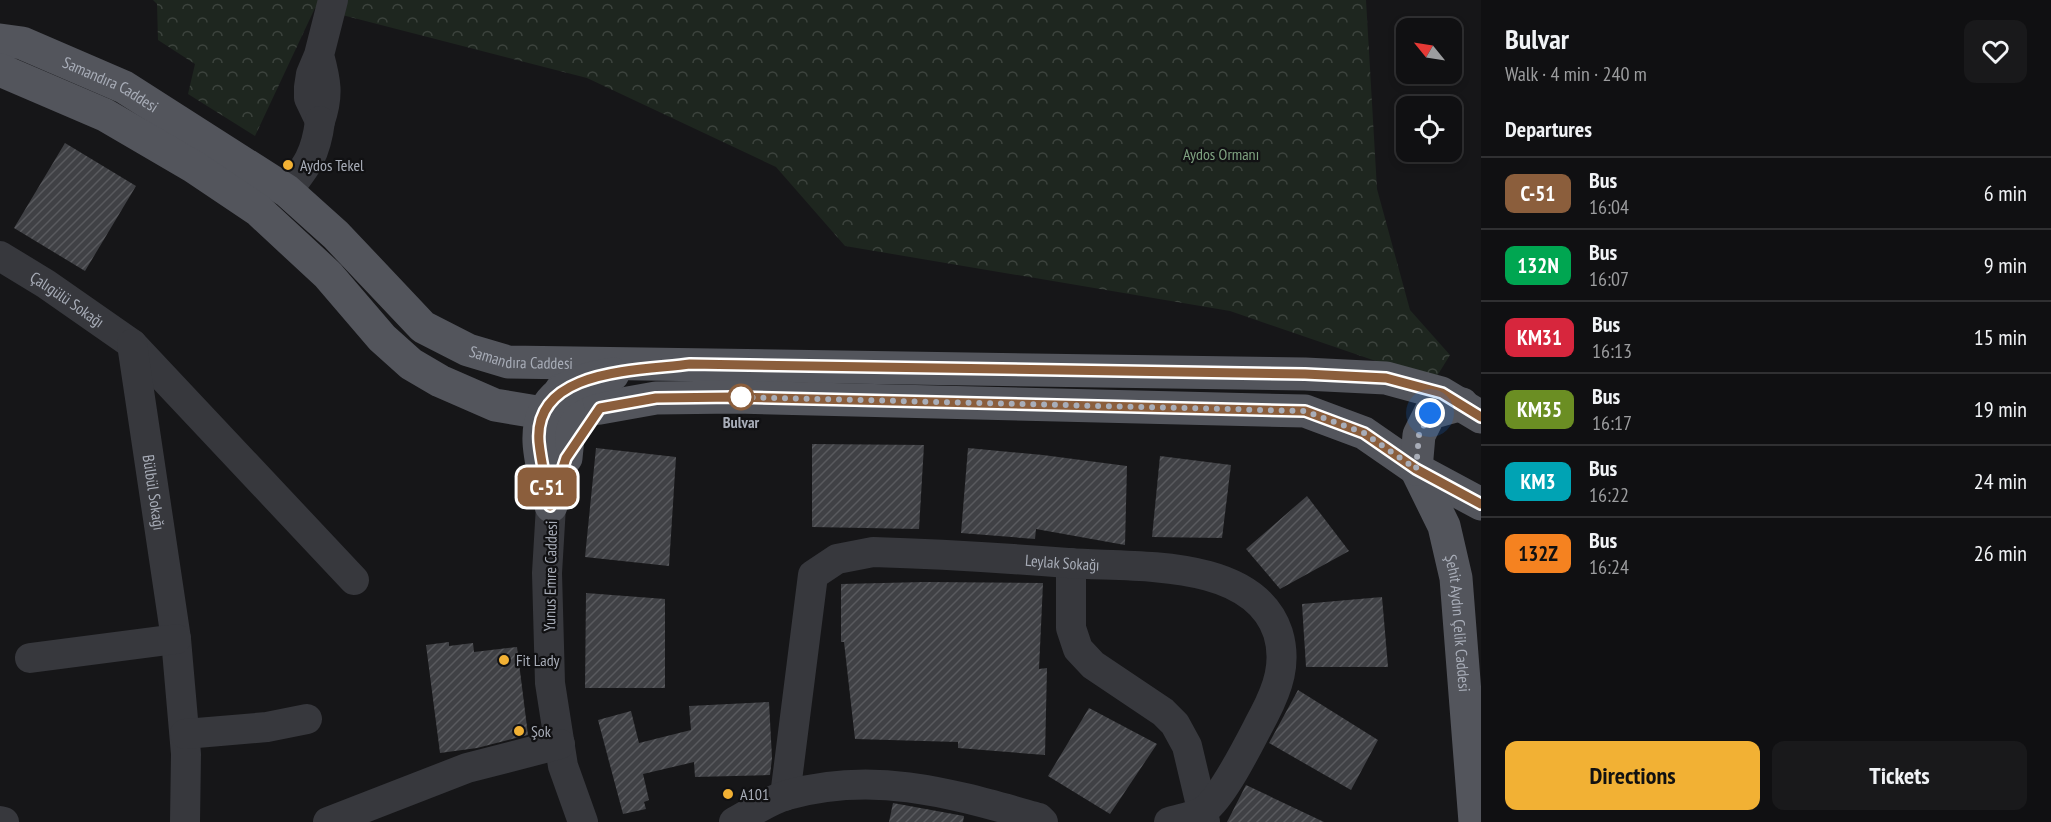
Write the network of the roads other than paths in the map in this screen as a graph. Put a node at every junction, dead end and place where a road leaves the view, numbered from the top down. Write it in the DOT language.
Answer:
graph roads {
  1 [pos="333,0"];
  2 [pos="0,40"];
  3 [pos="0,70"];
  4 [pos="287,191"];
  5 [pos="0,256"];
  6 [pos="132,344"];
  7 [pos="508,362"];
  8 [pos="690,364"];
  9 [pos="1472,410"];
  10 [pos="562,413"];
  11 [pos="1416,469"];
  12 [pos="1481,504"];
  13 [pos="550,506"];
  14 [pos="1071,563"];
  15 [pos="354,580"];
  16 [pos="176,639"];
  17 [pos="30,658"];
  18 [pos="307,719"];
  19 [pos="185,734"];
  20 [pos="560,744"];
  21 [pos="785,796"];
  22 [pos="1203,817"];
  23 [pos="186,822"];
  24 [pos="328,822"];
  25 [pos="583,822"];
  26 [pos="734,822"];
  27 [pos="1043,822"];
  28 [pos="1170,822"];
  29 [pos="1475,822"];
  1 -- 4 [label="street"];
  2 -- 4 [label="main road, Samandıra Caddesi"];
  3 -- 10 [label="main road, Samandıra Caddesi"];
  4 -- 7 [label="main road, Samandıra Caddesi"];
  5 -- 6 [label="street, Çalıgülü Sokağı"];
  6 -- 15 [label="street, Çalıgülü Sokağı"];
  6 -- 16 [label="street, Bülbül Sokağı"];
  7 -- 8 [label="main road, Samandıra Caddesi"];
  7 -- 10 [label="main road"];
  8 -- 9 [label="main road, Samandıra Caddesi"];
  8 -- 10 [label="main road"];
  9 -- 11 [label="main road, Samandıra Caddesi"];
  10 -- 11 [label="main road, Samandıra Caddesi"];
  10 -- 13 [label="main road"];
  10 -- 13 [label="main road"];
  11 -- 12 [label="main road, Samandıra Caddesi"];
  11 -- 29 [label="main road, Şehit Aydın Çelik Caddesi"];
  13 -- 20 [label="street, Yunus Emre Caddesi"];
  14 -- 21 [label="street, Leylak Sokağı"];
  14 -- 22 [label="street"];
  14 -- 22 [label="street, Leylak Sokağı"];
  16 -- 17 [label="street"];
  16 -- 19 [label="street, Bülbül Sokağı"];
  18 -- 19 [label="street"];
  19 -- 23 [label="street, Bülbül Sokağı"];
  20 -- 24 [label="street"];
  20 -- 25 [label="street, Yunus Emre Caddesi"];
  21 -- 26 [label="street"];
  21 -- 27 [label="street"];
  22 -- 28 [label="street"];
}
